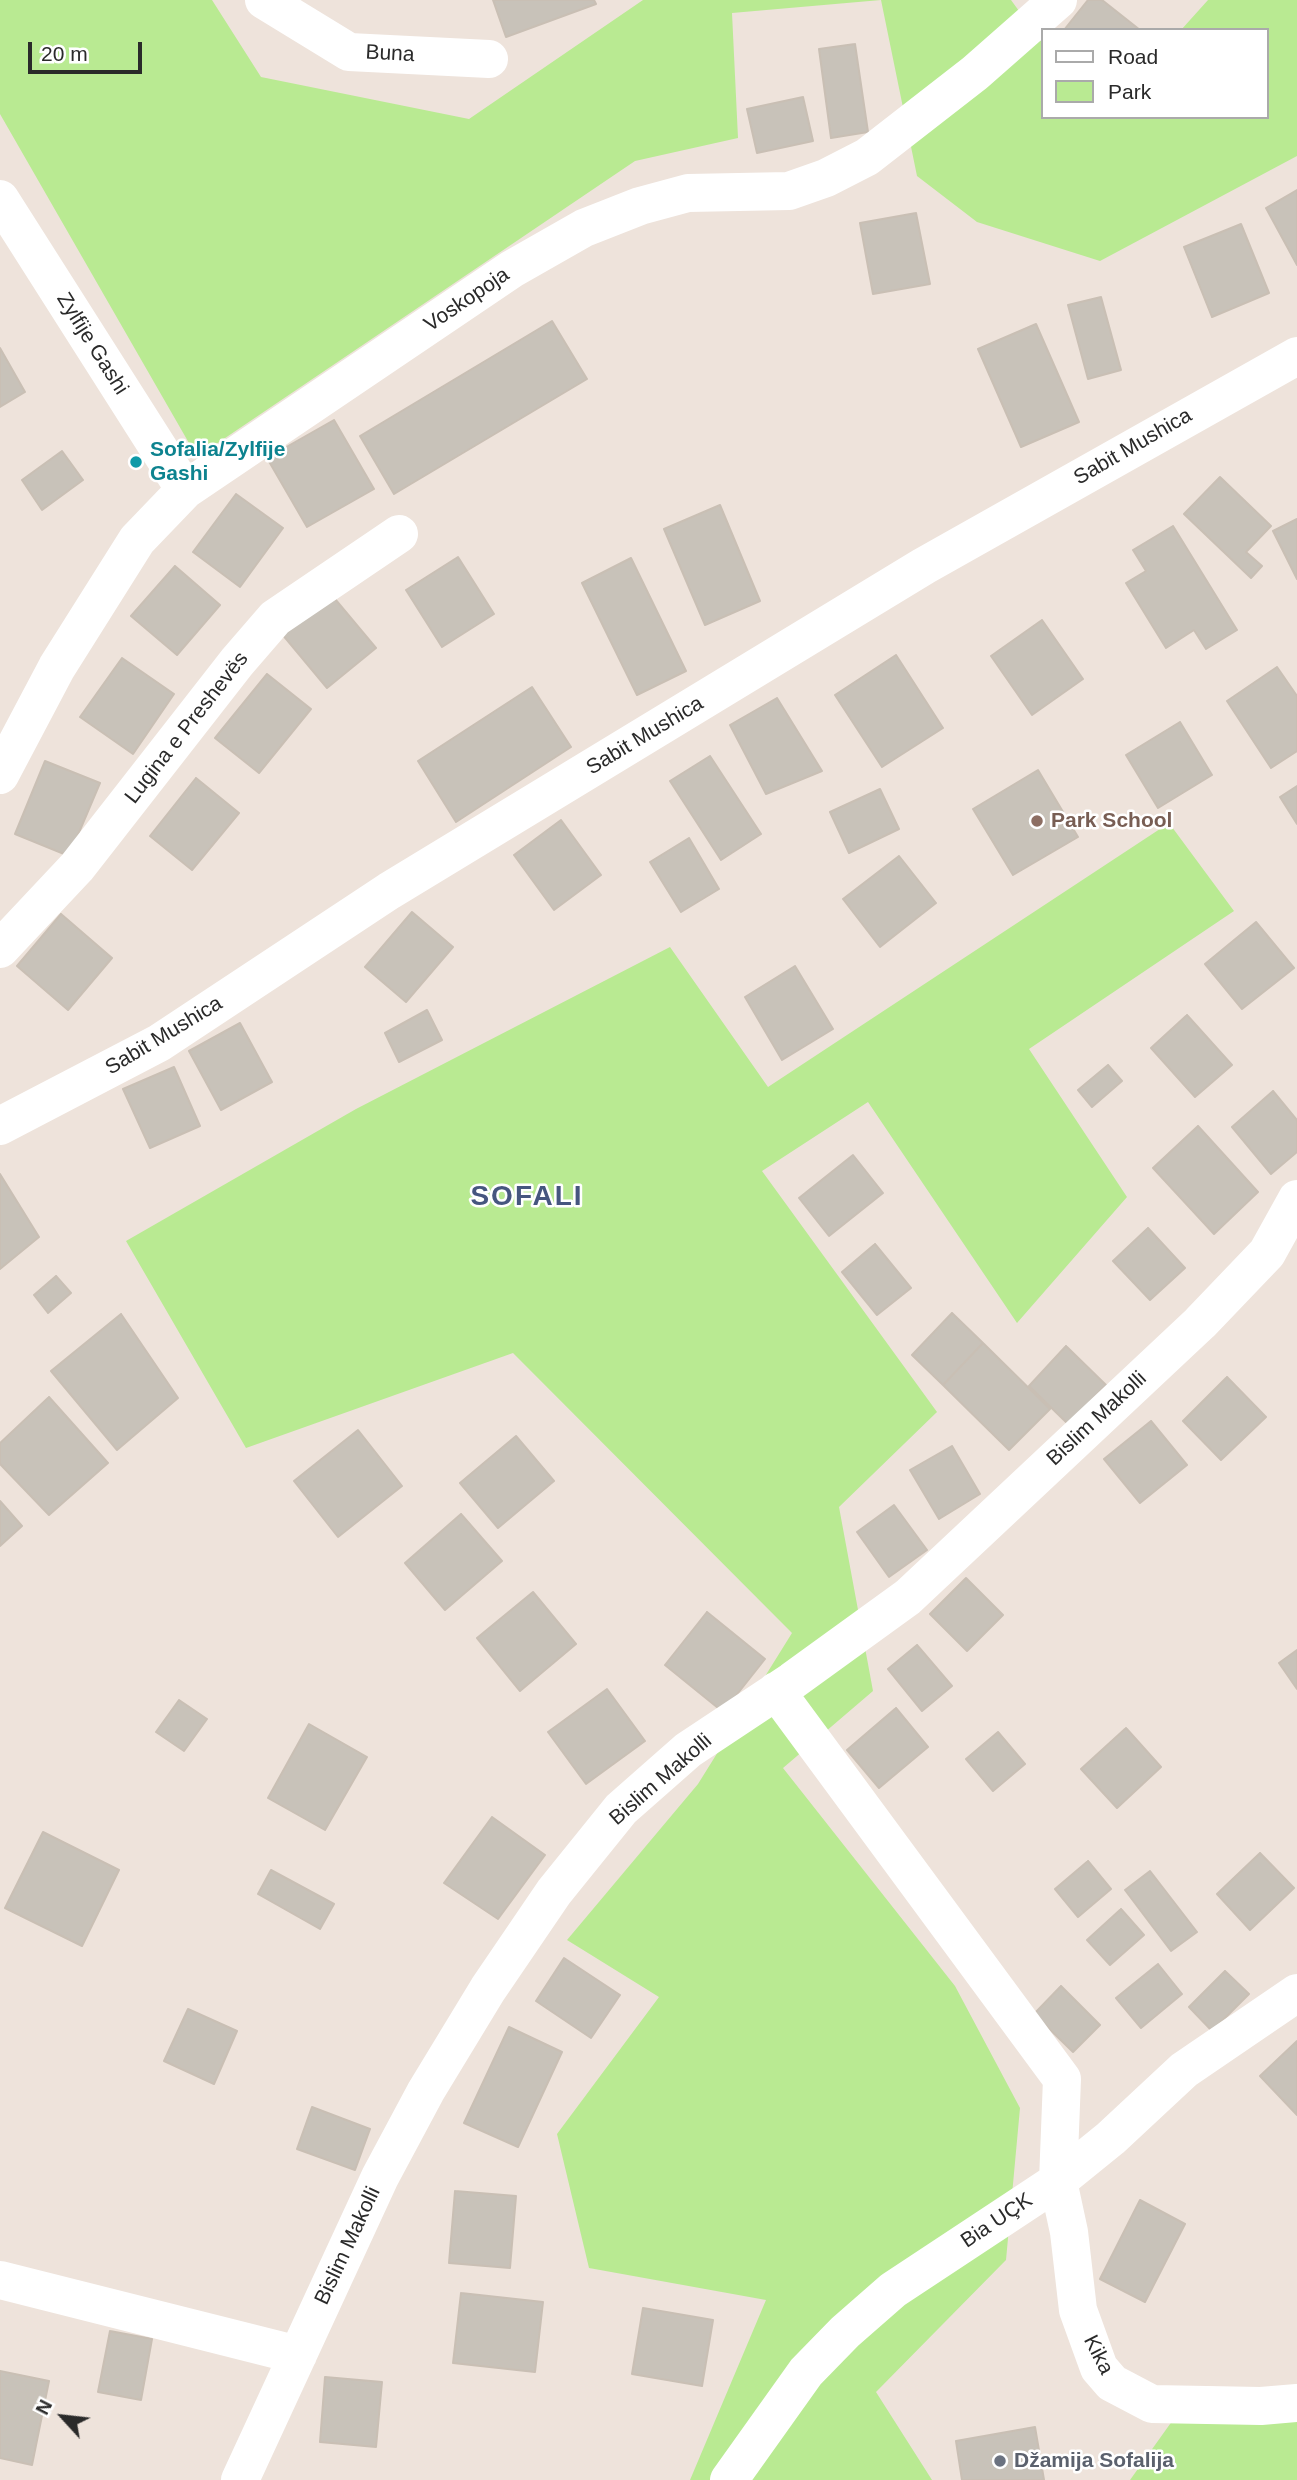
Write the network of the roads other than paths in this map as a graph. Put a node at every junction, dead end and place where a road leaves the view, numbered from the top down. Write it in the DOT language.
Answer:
graph roads {
  1 [pos="264,0"];
  2 [pos="1058,0"];
  3 [pos="489,59"];
  4 [pos="0,199"];
  5 [pos="1297,356"];
  6 [pos="185,489"];
  7 [pos="399,534"];
  8 [pos="0,775"];
  9 [pos="0,949"];
  10 [pos="0,1126"];
  11 [pos="1297,1199"];
  12 [pos="776,1691"];
  13 [pos="1297,1993"];
  14 [pos="1058,2181"];
  15 [pos="0,2280"];
  16 [pos="298,2355"];
  17 [pos="1297,2403"];
  18 [pos="240,2480"];
  19 [pos="729,2480"];
  1 -- 3 [label="street, Buna"];
  2 -- 6 [label="street, Voskopoja"];
  4 -- 6 [label="street, Zylfije Gashi"];
  5 -- 10 [label="street, Sabit Mushica"];
  6 -- 8 [label="street, Voskopoja"];
  7 -- 9 [label="street, Lugina e Preshevës"];
  11 -- 12 [label="street, Bislim Makolli"];
  12 -- 14 [label="street, Kika"];
  12 -- 16 [label="street, Bislim Makolli"];
  13 -- 14 [label="street, Bia UÇK"];
  14 -- 17 [label="street, Kika"];
  14 -- 19 [label="street, Bia UÇK"];
  15 -- 16 [label="street"];
  16 -- 18 [label="street, Bislim Makolli"];
}
